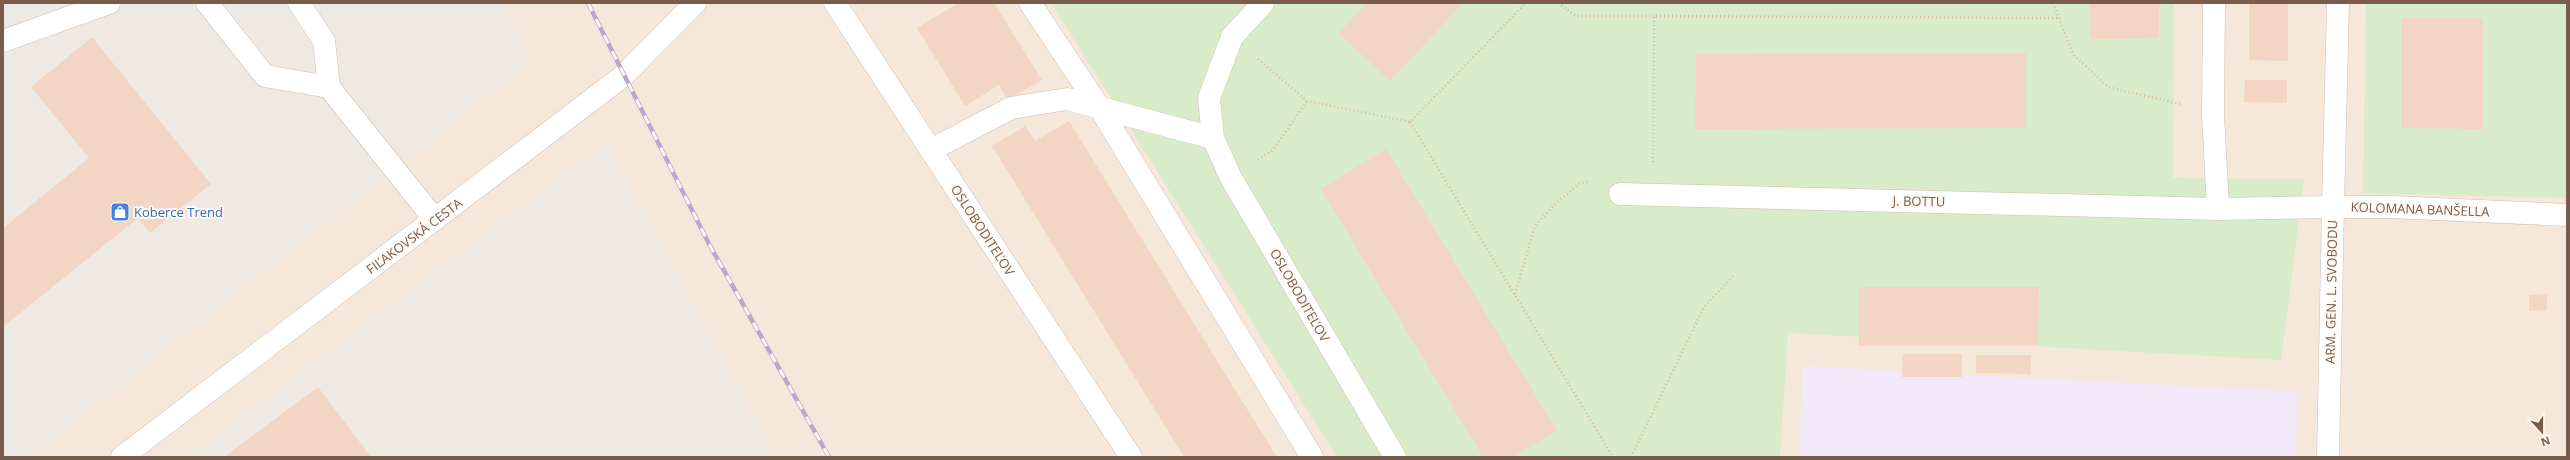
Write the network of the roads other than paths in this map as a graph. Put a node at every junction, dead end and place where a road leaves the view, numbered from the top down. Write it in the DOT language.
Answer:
graph roads {
  1 [pos="109,3"];
  2 [pos="207,3"];
  3 [pos="299,3"];
  4 [pos="695,3"];
  5 [pos="835,3"];
  6 [pos="1030,3"];
  7 [pos="1263,3"];
  8 [pos="2214,3"];
  9 [pos="2338,3"];
  10 [pos="3,41"];
  11 [pos="329,87"];
  12 [pos="1099,107"];
  13 [pos="1213,138"];
  14 [pos="931,150"];
  15 [pos="1620,194"];
  16 [pos="2332,207"];
  17 [pos="2218,209"];
  18 [pos="2567,215"];
  19 [pos="435,220"];
  20 [pos="122,457"];
  21 [pos="1132,457"];
  22 [pos="1312,457"];
  23 [pos="1395,457"];
  24 [pos="2328,457"];
  1 -- 10 [label="street"];
  2 -- 11 [label="street"];
  3 -- 11 [label="street"];
  4 -- 19 [label="street, FIĽAKOVSKÁ CESTA"];
  5 -- 14 [label="street, OSLOBODITEĽOV"];
  6 -- 12 [label="street"];
  7 -- 13 [label="street, OSLOBODITEĽOV"];
  8 -- 17 [label="street"];
  9 -- 16 [label="street, KOLOMANA BANŠELLA"];
  11 -- 19 [label="street"];
  12 -- 13 [label="street"];
  12 -- 14 [label="street"];
  12 -- 22 [label="street"];
  13 -- 23 [label="street, OSLOBODITEĽOV"];
  14 -- 21 [label="street, OSLOBODITEĽOV"];
  15 -- 17 [label="street, J. BOTTU"];
  16 -- 17 [label="street, ARM. GEN. L. SVOBODU"];
  16 -- 18 [label="street, KOLOMANA BANŠELLA"];
  16 -- 24 [label="street, ARM. GEN. L. SVOBODU"];
  19 -- 20 [label="street, FIĽAKOVSKÁ CESTA"];
}
